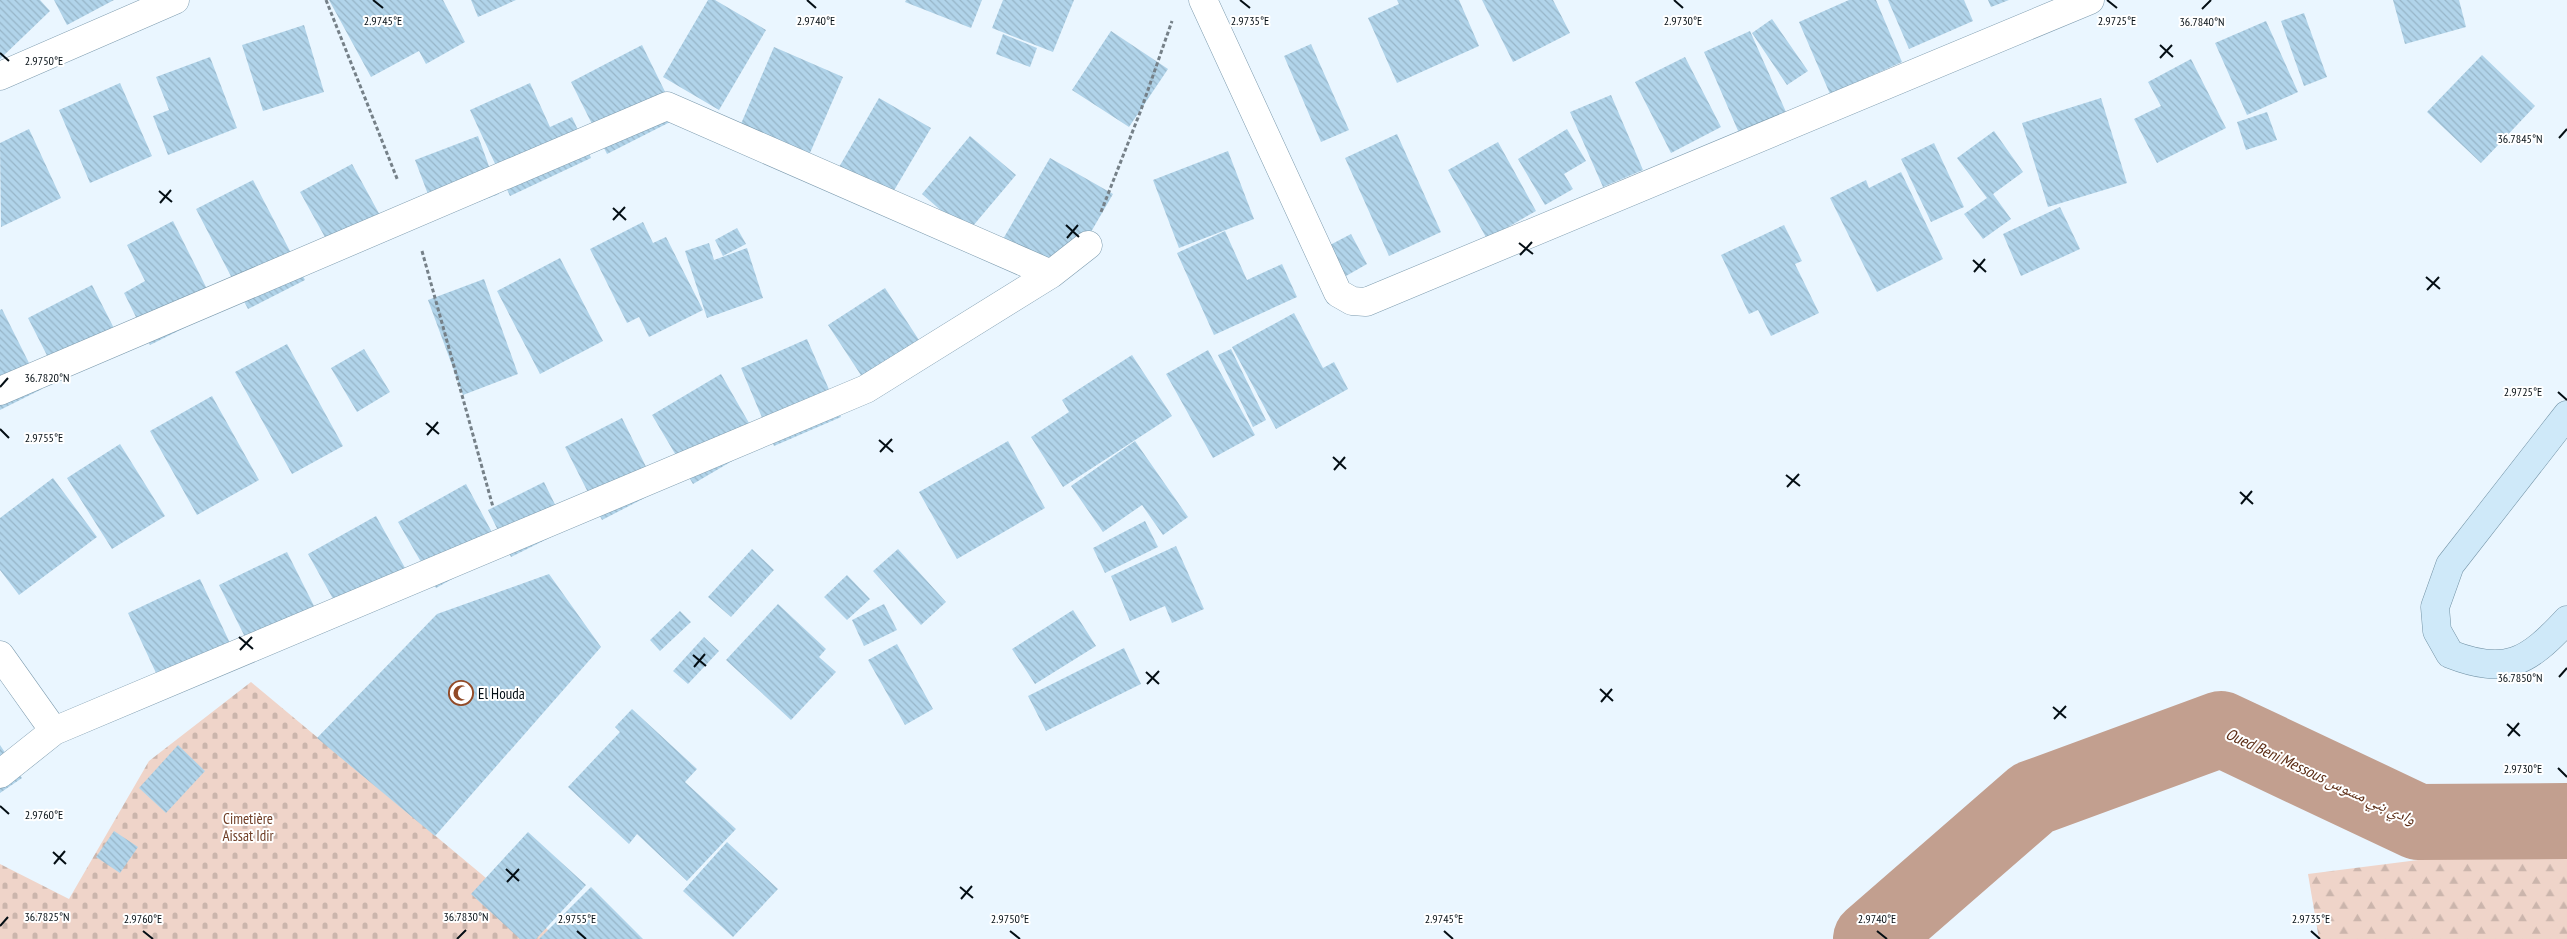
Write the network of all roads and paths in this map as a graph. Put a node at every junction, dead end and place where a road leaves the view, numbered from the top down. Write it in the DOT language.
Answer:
graph roads {
  1 [pos="175,0"];
  2 [pos="326,0"];
  3 [pos="1202,0"];
  4 [pos="2090,0"];
  5 [pos="1173,18"];
  6 [pos="0,76"];
  7 [pos="412,214"];
  8 [pos="1088,245"];
  9 [pos="1051,274"];
  10 [pos="0,391"];
  11 [pos="2567,415"];
  12 [pos="502,542"];
  13 [pos="2567,620"];
  14 [pos="0,655"];
  15 [pos="54,731"];
  16 [pos="0,774"];
  1 -- 6 [label="street"];
  2 -- 7 [label="path"];
  3 -- 4 [label="street"];
  5 -- 8 [label="path"];
  7 -- 9 [label="street"];
  7 -- 10 [label="street"];
  7 -- 12 [label="path"];
  8 -- 9 [label="street"];
  9 -- 12 [label="street"];
  11 -- 13 [label="main road"];
  12 -- 15 [label="street"];
  14 -- 15 [label="street"];
  15 -- 16 [label="street"];
}
